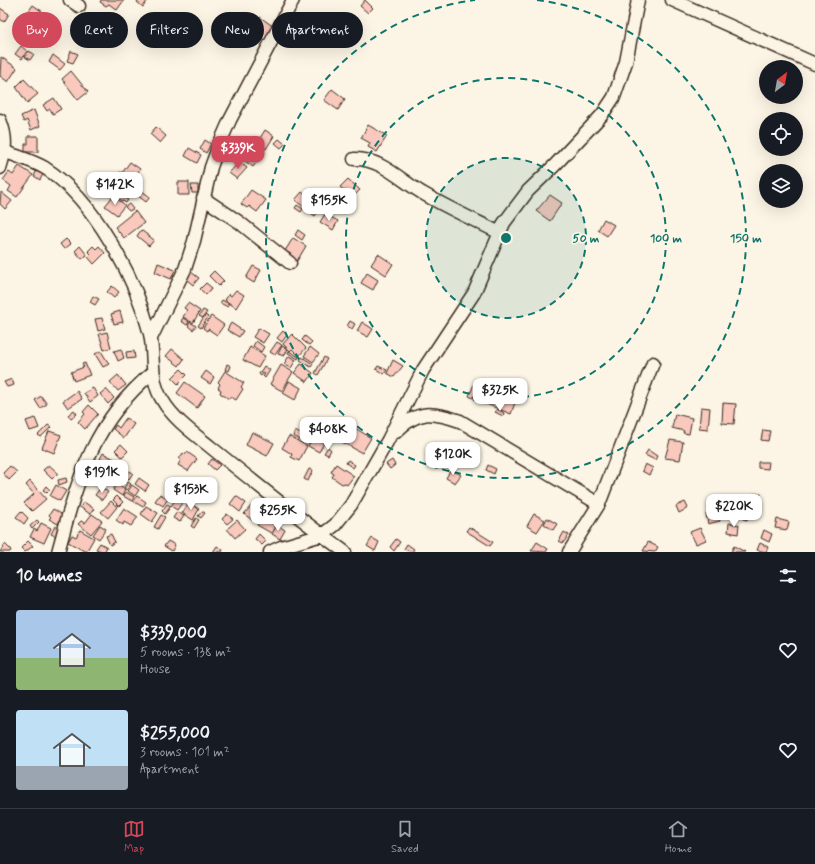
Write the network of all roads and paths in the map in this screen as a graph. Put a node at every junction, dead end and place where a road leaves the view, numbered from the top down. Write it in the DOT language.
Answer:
graph roads {
  1 [pos="293,0"];
  2 [pos="638,0"];
  3 [pos="672,0"];
  4 [pos="815,64"];
  5 [pos="0,120"];
  6 [pos="6,152"];
  7 [pos="354,159"];
  8 [pos="0,168"];
  9 [pos="204,198"];
  10 [pos="498,232"];
  11 [pos="290,263"];
  12 [pos="151,338"];
  13 [pos="653,364"];
  14 [pos="153,372"];
  15 [pos="388,440"];
  16 [pos="600,504"];
  17 [pos="322,535"];
  18 [pos="58,552"];
  19 [pos="270,552"];
  20 [pos="345,552"];
  21 [pos="569,552"];
  1 -- 9 [label="street"];
  2 -- 10 [label="street"];
  3 -- 4 [label="street"];
  5 -- 6 [label="street"];
  6 -- 8 [label="street"];
  6 -- 12 [label="street"];
  7 -- 10 [label="street"];
  9 -- 11 [label="street"];
  9 -- 12 [label="street"];
  10 -- 15 [label="street"];
  12 -- 14 [label="street"];
  13 -- 16 [label="street"];
  14 -- 17 [label="street"];
  14 -- 18 [label="street"];
  15 -- 16 [label="street"];
  15 -- 17 [label="street"];
  16 -- 21 [label="street"];
  17 -- 19 [label="street"];
  17 -- 20 [label="street"];
}
